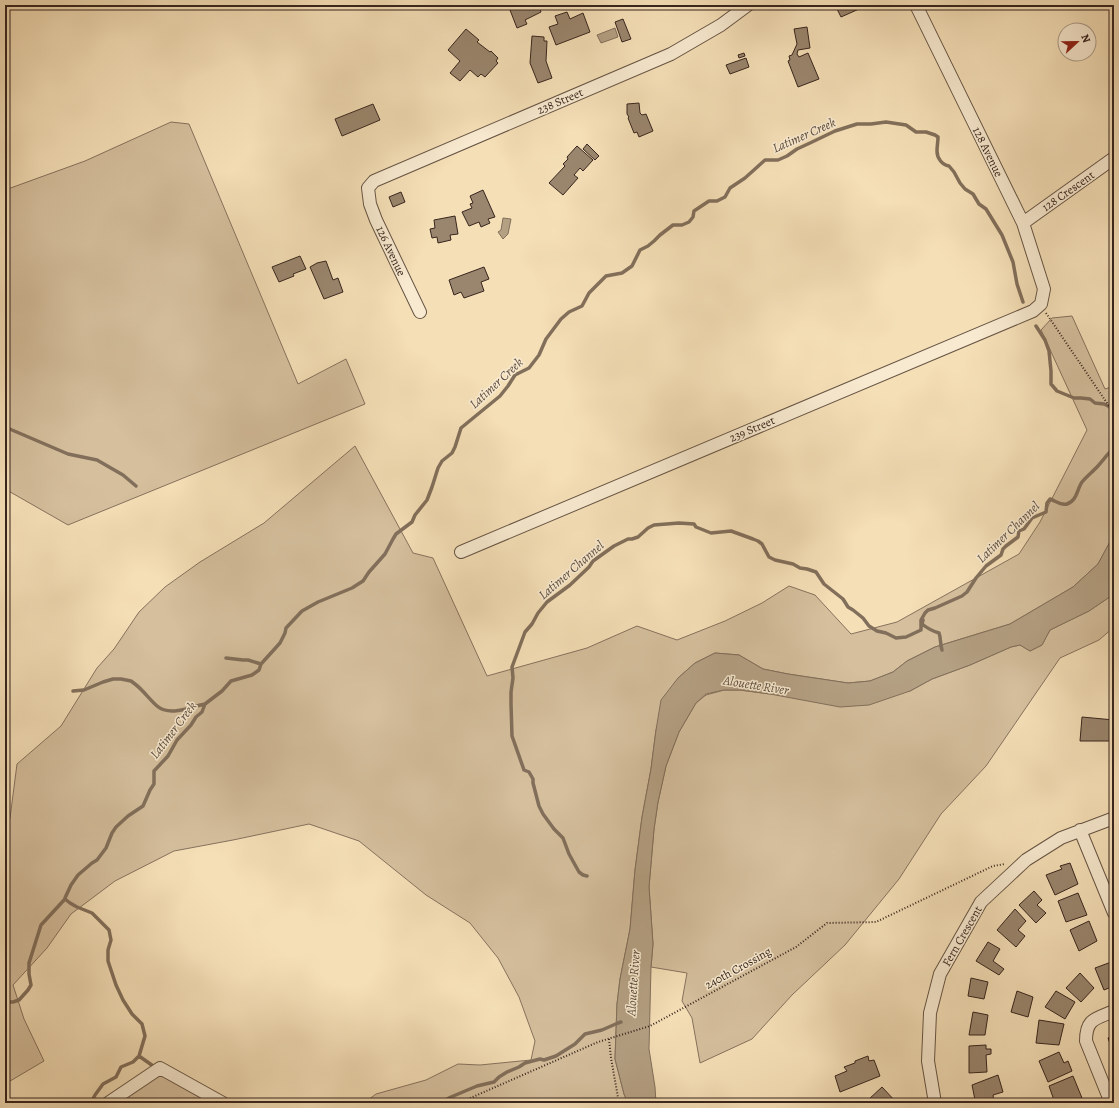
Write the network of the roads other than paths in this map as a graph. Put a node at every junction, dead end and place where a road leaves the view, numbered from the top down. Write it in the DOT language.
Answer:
graph roads {
  1 [pos="748,5"];
  2 [pos="916,5"];
  3 [pos="1114,158"];
  4 [pos="368,188"];
  5 [pos="1023,223"];
  6 [pos="1040,304"];
  7 [pos="420,312"];
  8 [pos="462,552"];
  9 [pos="1114,818"];
  10 [pos="1080,830"];
  11 [pos="1114,913"];
  12 [pos="1114,1011"];
  13 [pos="108,1103"];
  14 [pos="223,1103"];
  15 [pos="935,1103"];
  16 [pos="1111,1103"];
  1 -- 4 [label="street, 238 Street"];
  2 -- 5 [label="street, 128 Avenue"];
  3 -- 5 [label="street, 128 Crescent"];
  4 -- 7 [label="street, 126 Avenue"];
  5 -- 6 [label="street, 128 Avenue"];
  6 -- 8 [label="street, 239 Street"];
  9 -- 10 [label="street, Fern Crescent"];
  10 -- 11 [label="street"];
  10 -- 15 [label="street, Fern Crescent"];
  12 -- 16 [label="street"];
  13 -- 14 [label="street"];
}
